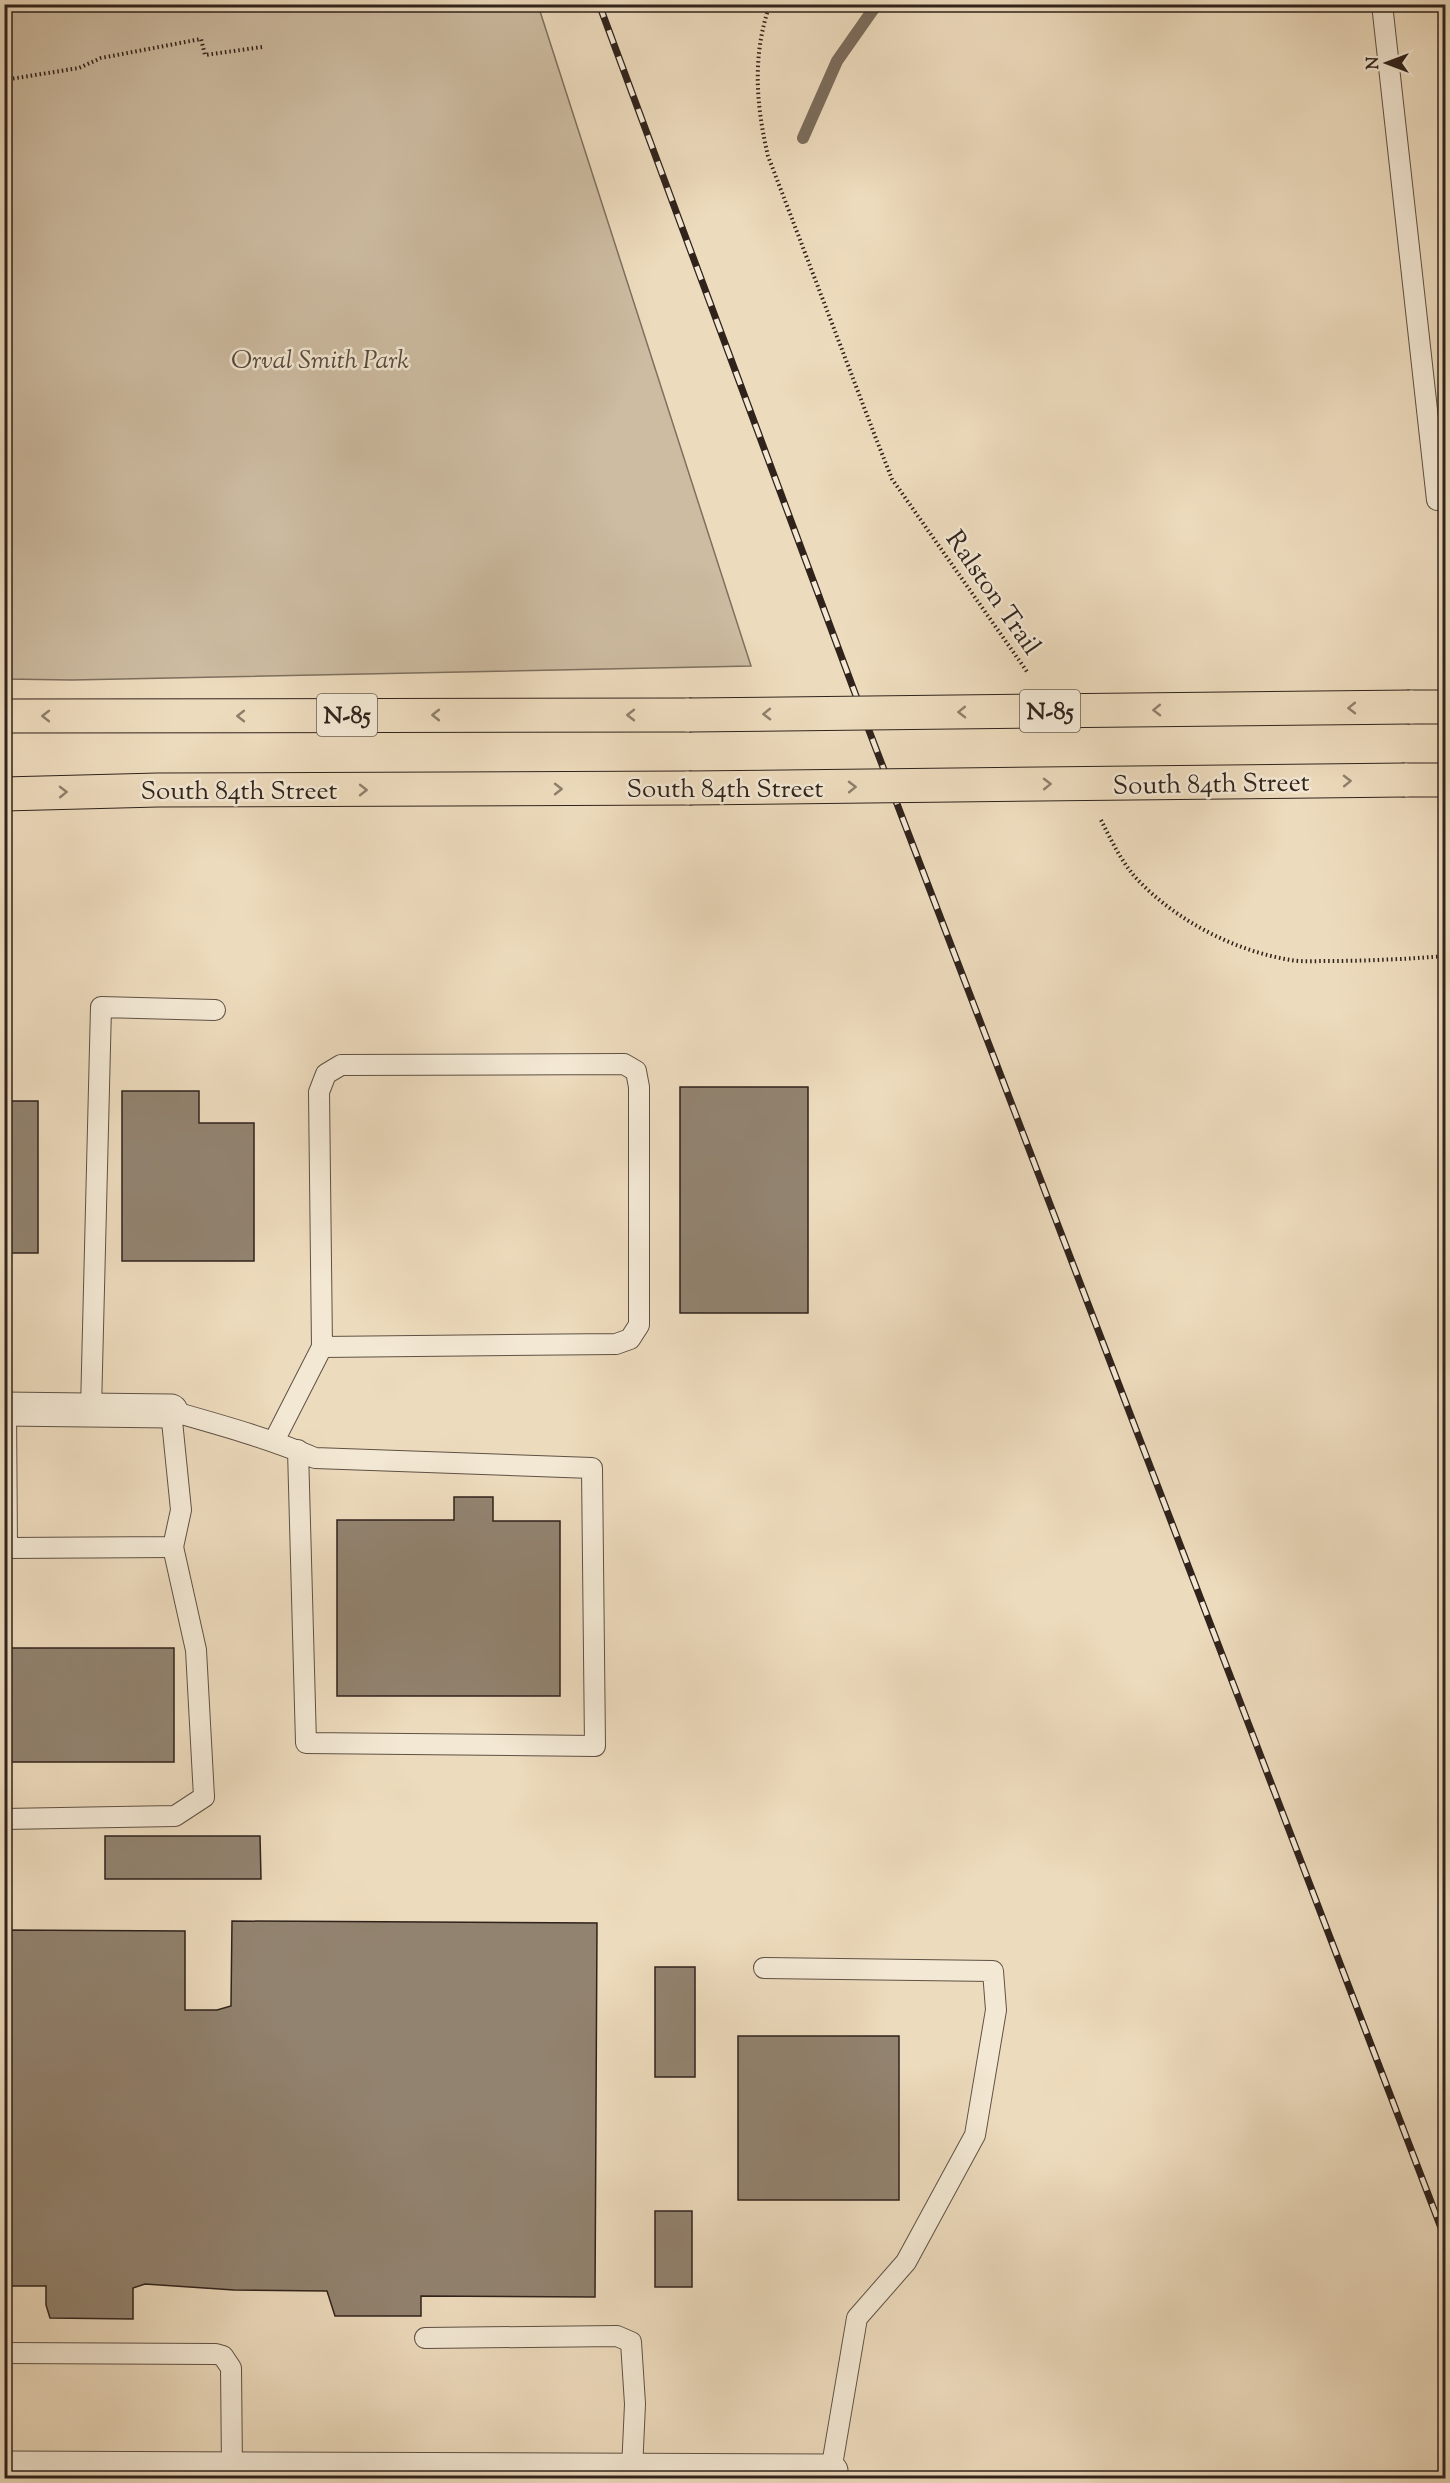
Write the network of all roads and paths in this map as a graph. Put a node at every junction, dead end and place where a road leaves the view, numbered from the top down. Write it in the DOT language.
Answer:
graph roads {
  1 [pos="770,4"];
  2 [pos="1382,4"];
  3 [pos="262,47"];
  4 [pos="4,80"];
  5 [pos="1437,500"];
  6 [pos="1033,684"];
  7 [pos="1446,707"];
  8 [pos="4,716"];
  9 [pos="1446,780"];
  10 [pos="4,794"];
  11 [pos="1096,810"];
  12 [pos="1446,956"];
  13 [pos="215,1010"];
  14 [pos="322,1347"];
  15 [pos="5,1409"];
  16 [pos="91,1409"];
  17 [pos="171,1411"];
  18 [pos="274,1441"];
  19 [pos="298,1450"];
  20 [pos="173,1547"];
  21 [pos="6,1551"];
  22 [pos="4,1819"];
  23 [pos="764,1968"];
  24 [pos="425,2338"];
  25 [pos="4,2353"];
  26 [pos="4,2468"];
  27 [pos="232,2469"];
  28 [pos="632,2470"];
  29 [pos="831,2471"];
  1 -- 6 [label="path, Ralston Trail"];
  2 -- 5 [label="lane"];
  3 -- 4 [label="path"];
  7 -- 8 [label="main road, N-85, one-way, bridge"];
  10 -- 9 [label="main road, South 84th Street, one-way, bridge"];
  11 -- 12 [label="path"];
  13 -- 16 [label="lane"];
  14 -- 14 [label="lane"];
  14 -- 18 [label="lane"];
  15 -- 16 [label="street"];
  15 -- 21 [label="lane"];
  16 -- 17 [label="street"];
  17 -- 18 [label="lane"];
  17 -- 20 [label="lane"];
  18 -- 19 [label="lane"];
  19 -- 19 [label="lane"];
  20 -- 21 [label="lane"];
  20 -- 22 [label="lane"];
  23 -- 29 [label="lane"];
  24 -- 28 [label="lane"];
  25 -- 27 [label="lane"];
  26 -- 27 [label="street"];
  27 -- 28 [label="street"];
  28 -- 29 [label="street"];
}
